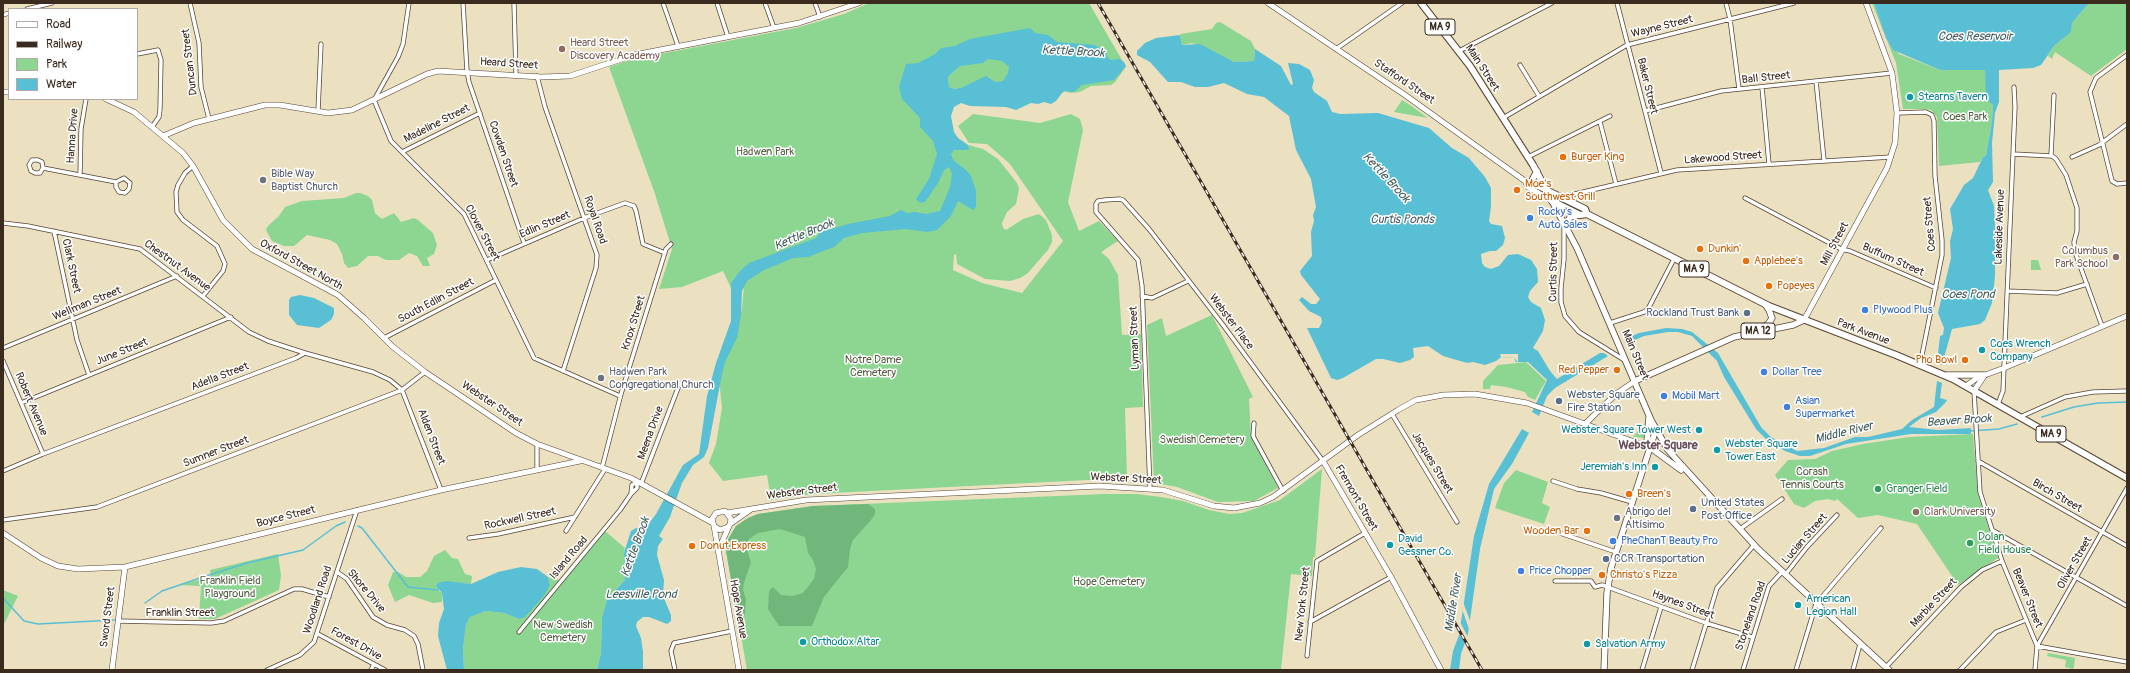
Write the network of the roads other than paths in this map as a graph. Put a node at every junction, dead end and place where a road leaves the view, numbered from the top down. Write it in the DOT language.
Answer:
graph roads {
  1 [pos="52,3"];
  2 [pos="190,3"];
  3 [pos="409,3"];
  4 [pos="464,3"];
  5 [pos="514,3"];
  6 [pos="663,3"];
  7 [pos="717,3"];
  8 [pos="765,3"];
  9 [pos="815,3"];
  10 [pos="859,3"];
  11 [pos="1268,3"];
  12 [pos="1402,3"];
  13 [pos="1421,3"];
  14 [pos="1552,3"];
  15 [pos="1617,3"];
  16 [pos="1726,3"];
  17 [pos="1794,3"];
  18 [pos="1866,3"];
  19 [pos="31,8"];
  20 [pos="820,17"];
  21 [pos="1730,19"];
  22 [pos="774,28"];
  23 [pos="728,37"];
  24 [pos="321,44"];
  25 [pos="1628,45"];
  26 [pos="678,46"];
  27 [pos="1336,49"];
  28 [pos="1459,51"];
  29 [pos="138,54"];
  30 [pos="2127,55"];
  31 [pos="1520,65"];
  32 [pos="467,71"];
  33 [pos="1892,73"];
  34 [pos="516,75"];
  35 [pos="537,76"];
  36 [pos="1816,81"];
  37 [pos="1762,87"];
  38 [pos="2014,87"];
  39 [pos="1739,89"];
  40 [pos="2054,95"];
  41 [pos="1539,96"];
  42 [pos="86,100"];
  43 [pos="108,100"];
  44 [pos="374,100"];
  45 [pos="318,111"];
  46 [pos="1645,111"];
  47 [pos="480,113"];
  48 [pos="1897,113"];
  49 [pos="1610,116"];
  50 [pos="1503,118"];
  51 [pos="210,119"];
  52 [pos="1600,122"];
  53 [pos="2127,124"];
  54 [pos="152,127"];
  55 [pos="163,136"];
  56 [pos="2102,142"];
  57 [pos="402,152"];
  58 [pos="2013,154"];
  59 [pos="2051,155"];
  60 [pos="1528,157"];
  61 [pos="1891,157"];
  62 [pos="2072,157"];
  63 [pos="1824,160"];
  64 [pos="1769,164"];
  65 [pos="193,166"];
  66 [pos="43,168"];
  67 [pos="1537,171"];
  68 [pos="1660,173"];
  69 [pos="80,175"];
  70 [pos="116,182"];
  71 [pos="1528,182"];
  72 [pos="2127,183"];
  73 [pos="1616,184"];
  74 [pos="1546,190"];
  75 [pos="1559,197"];
  76 [pos="1745,198"];
  77 [pos="1119,199"];
  78 [pos="1552,201"];
  79 [pos="1584,214"];
  80 [pos="584,218"];
  81 [pos="3,223"];
  82 [pos="1565,225"];
  83 [pos="54,231"];
  84 [pos="524,243"];
  85 [pos="671,244"];
  86 [pos="1843,250"];
  87 [pos="665,253"];
  88 [pos="1674,259"];
  89 [pos="487,260"];
  90 [pos="177,276"];
  91 [pos="496,280"];
  92 [pos="1188,281"];
  93 [pos="2087,284"];
  94 [pos="1936,288"];
  95 [pos="2007,291"];
  96 [pos="203,296"];
  97 [pos="1142,296"];
  98 [pos="1765,304"];
  99 [pos="2127,316"];
  100 [pos="231,317"];
  101 [pos="73,320"];
  102 [pos="1804,320"];
  103 [pos="1610,323"];
  104 [pos="2102,326"];
  105 [pos="1757,331"];
  106 [pos="384,338"];
  107 [pos="3,348"];
  108 [pos="305,353"];
  109 [pos="3,361"];
  110 [pos="1626,362"];
  111 [pos="1920,365"];
  112 [pos="2004,368"];
  113 [pos="563,371"];
  114 [pos="427,373"];
  115 [pos="89,375"];
  116 [pos="1943,375"];
  117 [pos="1984,375"];
  118 [pos="1635,381"];
  119 [pos="1966,386"];
  120 [pos="678,388"];
  121 [pos="402,390"];
  122 [pos="1974,391"];
  123 [pos="2127,391"];
  124 [pos="620,396"];
  125 [pos="21,402"];
  126 [pos="1998,404"];
  127 [pos="1648,413"];
  128 [pos="1392,414"];
  129 [pos="2020,416"];
  130 [pos="1586,423"];
  131 [pos="1254,424"];
  132 [pos="1656,429"];
  133 [pos="537,444"];
  134 [pos="1651,448"];
  135 [pos="1668,450"];
  136 [pos="43,454"];
  137 [pos="581,461"];
  138 [pos="1324,461"];
  139 [pos="1978,461"];
  140 [pos="603,468"];
  141 [pos="537,470"];
  142 [pos="3,471"];
  143 [pos="1691,477"];
  144 [pos="2127,478"];
  145 [pos="1553,481"];
  146 [pos="639,483"];
  147 [pos="2127,488"];
  148 [pos="1150,489"];
  149 [pos="441,490"];
  150 [pos="1283,491"];
  151 [pos="1782,499"];
  152 [pos="1632,502"];
  153 [pos="754,508"];
  154 [pos="357,510"];
  155 [pos="727,512"];
  156 [pos="714,514"];
  157 [pos="699,515"];
  158 [pos="1838,515"];
  159 [pos="575,517"];
  160 [pos="3,520"];
  161 [pos="1457,522"];
  162 [pos="713,524"];
  163 [pos="729,525"];
  164 [pos="1881,528"];
  165 [pos="1548,529"];
  166 [pos="1740,529"];
  167 [pos="1992,530"];
  168 [pos="566,531"];
  169 [pos="1365,532"];
  170 [pos="2103,532"];
  171 [pos="3,533"];
  172 [pos="469,538"];
  173 [pos="1754,545"];
  174 [pos="2127,546"];
  175 [pos="718,551"];
  176 [pos="1616,552"];
  177 [pos="2002,561"];
  178 [pos="125,567"];
  179 [pos="337,572"];
  180 [pos="1784,574"];
  181 [pos="1391,577"];
  182 [pos="2076,578"];
  183 [pos="1555,581"];
  184 [pos="1608,588"];
  185 [pos="329,597"];
  186 [pos="1816,604"];
  187 [pos="2127,606"];
  188 [pos="1661,607"];
  189 [pos="2026,620"];
  190 [pos="118,621"];
  191 [pos="1310,622"];
  192 [pos="1706,624"];
  193 [pos="732,631"];
  194 [pos="519,632"];
  195 [pos="318,634"];
  196 [pos="1752,637"];
  197 [pos="1860,644"];
  198 [pos="2037,646"];
  199 [pos="1307,656"];
  200 [pos="2127,662"];
  201 [pos="374,664"];
  202 [pos="1888,669"];
  203 [pos="112,670"];
  204 [pos="267,670"];
  205 [pos="371,670"];
  206 [pos="385,670"];
  207 [pos="423,670"];
  208 [pos="675,670"];
  209 [pos="739,670"];
  210 [pos="1441,670"];
  211 [pos="1604,670"];
  212 [pos="1642,670"];
  213 [pos="1692,670"];
  214 [pos="1743,670"];
  215 [pos="1796,670"];
  216 [pos="1853,670"];
  217 [pos="1960,670"];
  218 [pos="2035,670"];
  1 -- 19 [label="street"];
  2 -- 51 [label="street, Duncan Street"];
  3 -- 44 [label="street"];
  4 -- 32 [label="street, Cowden Street"];
  5 -- 34 [label="street"];
  6 -- 26 [label="street"];
  7 -- 23 [label="street"];
  8 -- 22 [label="street"];
  9 -- 20 [label="street"];
  10 -- 20 [label="street, Heard Street"];
  11 -- 27 [label="street, Stafford Street"];
  12 -- 27 [label="street"];
  13 -- 28 [label="highway, Main Street / MA 9"];
  14 -- 28 [label="street"];
  15 -- 25 [label="street, Baker Street"];
  16 -- 21 [label="street"];
  17 -- 21 [label="street, Wayne Street"];
  18 -- 33 [label="street, Mill Street"];
  20 -- 22 [label="street, Heard Street"];
  21 -- 25 [label="street, Wayne Street"];
  21 -- 39 [label="street"];
  22 -- 23 [label="street, Heard Street"];
  23 -- 26 [label="street, Heard Street"];
  24 -- 45 [label="street"];
  25 -- 41 [label="street, Wayne Street"];
  25 -- 46 [label="street, Baker Street"];
  26 -- 35 [label="street, Heard Street"];
  27 -- 71 [label="street, Stafford Street"];
  28 -- 50 [label="highway, Main Street / MA 9"];
  29 -- 54 [label="street"];
  30 -- 56 [label="street"];
  31 -- 41 [label="street"];
  32 -- 34 [label="street, Heard Street"];
  32 -- 44 [label="street, Heard Street"];
  32 -- 47 [label="street, Cowden Street"];
  33 -- 36 [label="street, Ball Street"];
  33 -- 48 [label="street, Mill Street"];
  34 -- 35 [label="street, Heard Street"];
  35 -- 80 [label="street, Royal Road"];
  36 -- 37 [label="street, Ball Street"];
  36 -- 63 [label="street"];
  37 -- 39 [label="street, Ball Street"];
  37 -- 64 [label="street"];
  38 -- 58 [label="street, Lakeside Avenue"];
  39 -- 46 [label="street, Ball Street"];
  40 -- 59 [label="street"];
  41 -- 50 [label="street, Wayne Street"];
  42 -- 69 [label="street, Hanna Drive"];
  43 -- 54 [label="street, Oxford Street North"];
  44 -- 45 [label="street, Heard Street"];
  44 -- 57 [label="street, Clover Street"];
  45 -- 51 [label="street, Heard Street"];
  46 -- 68 [label="street, Baker Street"];
  47 -- 57 [label="street, Madeline Street"];
  47 -- 84 [label="street, Cowden Street"];
  48 -- 61 [label="street, Mill Street"];
  48 -- 94 [label="street, Coes Street"];
  49 -- 52 [label="street"];
  50 -- 60 [label="highway, Main Street / MA 9"];
  51 -- 55 [label="street, Heard Street"];
  52 -- 60 [label="street"];
  52 -- 73 [label="street"];
  53 -- 56 [label="street"];
  54 -- 55 [label="street, Oxford Street North"];
  55 -- 65 [label="street, Oxford Street North"];
  56 -- 62 [label="street"];
  56 -- 72 [label="street"];
  57 -- 89 [label="street, Clover Street"];
  58 -- 59 [label="street"];
  58 -- 95 [label="street, Lakeside Avenue"];
  59 -- 93 [label="street"];
  60 -- 67 [label="highway, Main Street / MA 9"];
  61 -- 63 [label="street, Lakewood Street"];
  61 -- 86 [label="street, Mill Street"];
  63 -- 64 [label="street, Lakewood Street"];
  64 -- 68 [label="street, Lakewood Street"];
  65 -- 96 [label="street"];
  65 -- 106 [label="street, Oxford Street North"];
  66 -- 66 [label="street"];
  66 -- 69 [label="street"];
  67 -- 71 [label="main road"];
  67 -- 74 [label="highway, Main Street / MA 9"];
  68 -- 73 [label="street, Lakewood Street"];
  69 -- 70 [label="street"];
  70 -- 70 [label="street"];
  71 -- 74 [label="street, Stafford Street"];
  71 -- 78 [label="street, Stafford Street"];
  73 -- 75 [label="street, Lakewood Street"];
  74 -- 75 [label="highway, Park Avenue / MA 9"];
  74 -- 78 [label="highway, Main Street / MA 9"];
  75 -- 79 [label="highway, Park Avenue / MA 9"];
  76 -- 86 [label="street, Buffum Street"];
  77 -- 92 [label="street, Webster Place"];
  77 -- 97 [label="street, Lyman Street"];
  78 -- 79 [label="highway, Park Avenue / MA 9"];
  78 -- 82 [label="main road, Main Street"];
  79 -- 82 [label="main road"];
  79 -- 88 [label="highway, Park Avenue / MA 9"];
  80 -- 84 [label="street, Edlin Street"];
  80 -- 87 [label="street, Edlin Street"];
  80 -- 113 [label="street, Royal Road"];
  81 -- 83 [label="street, Chestnut Avenue"];
  82 -- 103 [label="main road, Main Street"];
  82 -- 110 [label="street, Curtis Street"];
  83 -- 90 [label="street, Chestnut Avenue"];
  83 -- 101 [label="street, Clark Street"];
  84 -- 89 [label="street, Edlin Street"];
  85 -- 87 [label="street, Knox Street"];
  86 -- 94 [label="street, Buffum Street"];
  86 -- 102 [label="street, Mill Street"];
  87 -- 124 [label="street, Knox Street"];
  88 -- 98 [label="highway, Park Avenue / MA 9"];
  88 -- 103 [label="street"];
  89 -- 91 [label="street, Clover Street"];
  90 -- 96 [label="street, Chestnut Avenue"];
  90 -- 101 [label="street, Wellman Street"];
  91 -- 106 [label="street, South Edlin Street"];
  91 -- 113 [label="street, Clover Street"];
  92 -- 97 [label="street"];
  92 -- 138 [label="street, Webster Place"];
  93 -- 95 [label="street"];
  93 -- 104 [label="street"];
  94 -- 111 [label="street, Coes Street"];
  95 -- 112 [label="street, Lakeside Avenue"];
  96 -- 100 [label="street, Chestnut Avenue"];
  97 -- 148 [label="street, Lyman Street"];
  98 -- 102 [label="highway, Park Avenue / MA 9"];
  98 -- 105 [label="main road"];
  99 -- 104 [label="street"];
  100 -- 108 [label="street, Chestnut Avenue"];
  100 -- 115 [label="street, June Street"];
  101 -- 107 [label="street, Wellman Street"];
  101 -- 115 [label="street, Clark Street"];
  102 -- 105 [label="main road, MA 12"];
  102 -- 111 [label="highway, Park Avenue / MA 9"];
  103 -- 110 [label="main road, Main Street"];
  104 -- 112 [label="street"];
  105 -- 118 [label="main road, MA 12"];
  106 -- 114 [label="street, Oxford Street North"];
  108 -- 121 [label="street"];
  108 -- 136 [label="street, Adella Street"];
  109 -- 125 [label="street, Robert Avenue"];
  110 -- 118 [label="main road, Main Street"];
  111 -- 116 [label="highway, Park Avenue / MA 9"];
  112 -- 117 [label="street"];
  112 -- 126 [label="street, Lakeside Avenue"];
  113 -- 124 [label="street, Clover Street"];
  114 -- 121 [label="street, Sumner Street"];
  114 -- 133 [label="street, Webster Street"];
  115 -- 125 [label="street, June Street"];
  116 -- 117 [label="main road"];
  116 -- 119 [label="highway, Park Avenue / MA 9"];
  117 -- 119 [label="street"];
  117 -- 122 [label="street"];
  118 -- 127 [label="main road, Main Street"];
  118 -- 130 [label="street, MA 12"];
  119 -- 122 [label="highway, Park Avenue / MA 9"];
  120 -- 146 [label="street, Meena Drive"];
  121 -- 149 [label="street, Alden Street"];
  121 -- 160 [label="street, Sumner Street"];
  122 -- 126 [label="highway, Park Avenue / MA 9"];
  122 -- 139 [label="street, Beaver Street"];
  123 -- 129 [label="street"];
  124 -- 140 [label="street, Knox Street"];
  125 -- 136 [label="street, Robert Avenue"];
  126 -- 129 [label="highway, Park Avenue / MA 9"];
  127 -- 132 [label="main road, Main Street"];
  127 -- 134 [label="main road"];
  128 -- 130 [label="street, Webster Street"];
  128 -- 138 [label="street, Webster Street"];
  128 -- 161 [label="street, Jacques Street"];
  129 -- 144 [label="highway, Park Avenue / MA 9"];
  130 -- 134 [label="street, Webster Street"];
  131 -- 150 [label="street"];
  132 -- 134 [label="main road"];
  132 -- 135 [label="main road, Main Street"];
  133 -- 137 [label="street, Webster Street"];
  133 -- 141 [label="street"];
  134 -- 135 [label="main road, Webster Street"];
  134 -- 143 [label="main road, Webster Street"];
  134 -- 152 [label="main road"];
  135 -- 143 [label="main road, Main Street"];
  136 -- 142 [label="street, Adella Street"];
  137 -- 140 [label="street, Webster Street"];
  137 -- 141 [label="street, Boyce Street"];
  138 -- 150 [label="street, Webster Street"];
  138 -- 169 [label="street, Fremont Street"];
  139 -- 167 [label="street, Beaver Street"];
  139 -- 170 [label="street, Birch Street"];
  140 -- 146 [label="street, Webster Street"];
  140 -- 159 [label="street, Knox Street"];
  141 -- 149 [label="street, Boyce Street"];
  143 -- 166 [label="main road, Main Street"];
  145 -- 152 [label="street"];
  146 -- 157 [label="street, Webster Street"];
  146 -- 194 [label="street, Island Road"];
  147 -- 170 [label="street, Oliver Street"];
  148 -- 150 [label="street, Webster Street"];
  148 -- 153 [label="street, Webster Street"];
  149 -- 154 [label="street, Boyce Street"];
  151 -- 166 [label="street"];
  152 -- 176 [label="main road"];
  153 -- 155 [label="street, Webster Street"];
  153 -- 163 [label="street"];
  154 -- 178 [label="street, Boyce Street"];
  154 -- 179 [label="street, Woodland Road"];
  155 -- 156 [label="street"];
  155 -- 163 [label="street"];
  156 -- 157 [label="street, Webster Street"];
  156 -- 162 [label="street"];
  157 -- 162 [label="street, Webster Street"];
  158 -- 180 [label="street, Lucian Street"];
  159 -- 168 [label="street, Knox Street"];
  159 -- 172 [label="street, Rockwell Street"];
  162 -- 163 [label="street"];
  162 -- 175 [label="street, Hope Avenue"];
  163 -- 175 [label="street"];
  164 -- 186 [label="street"];
  165 -- 176 [label="street"];
  166 -- 173 [label="main road, Main Street"];
  167 -- 177 [label="street, Beaver Street"];
  167 -- 182 [label="street"];
  169 -- 181 [label="street, Fremont Street"];
  169 -- 191 [label="street, New York Street"];
  170 -- 174 [label="street, Birch Street"];
  170 -- 182 [label="street, Oliver Street"];
  171 -- 178 [label="street, Boyce Street"];
  173 -- 180 [label="main road, Main Street"];
  173 -- 192 [label="street"];
  175 -- 193 [label="street, Hope Avenue"];
  176 -- 184 [label="main road"];
  177 -- 189 [label="street, Beaver Street"];
  177 -- 202 [label="street, Marble Street"];
  178 -- 190 [label="street, Sword Street"];
  179 -- 185 [label="street, Woodland Road"];
  179 -- 207 [label="street, Shore Drive"];
  180 -- 186 [label="main road, Main Street"];
  180 -- 196 [label="street, Stoneland Road"];
  181 -- 191 [label="street"];
  181 -- 210 [label="street, Fremont Street"];
  182 -- 187 [label="street"];
  182 -- 198 [label="street, Oliver Street"];
  183 -- 184 [label="street, Haynes Street"];
  184 -- 188 [label="street, Haynes Street"];
  184 -- 211 [label="main road"];
  185 -- 190 [label="street, Franklin Street"];
  185 -- 195 [label="street, Woodland Road"];
  186 -- 197 [label="main road, Main Street"];
  186 -- 215 [label="street"];
  188 -- 192 [label="street, Haynes Street"];
  188 -- 212 [label="street"];
  189 -- 198 [label="street, Beaver Street"];
  189 -- 217 [label="street"];
  190 -- 203 [label="street, Sword Street"];
  191 -- 199 [label="street, New York Street"];
  192 -- 196 [label="street, Haynes Street"];
  192 -- 213 [label="street"];
  193 -- 208 [label="street"];
  193 -- 209 [label="street, Hope Avenue"];
  195 -- 201 [label="street, Forest Drive"];
  195 -- 204 [label="street, Woodland Road"];
  196 -- 214 [label="street, Stoneland Road"];
  197 -- 202 [label="main road, Main Street"];
  197 -- 216 [label="street"];
  198 -- 200 [label="street"];
  198 -- 218 [label="street, Beaver Street"];
  201 -- 205 [label="street"];
  201 -- 206 [label="street, Forest Drive"];
}
